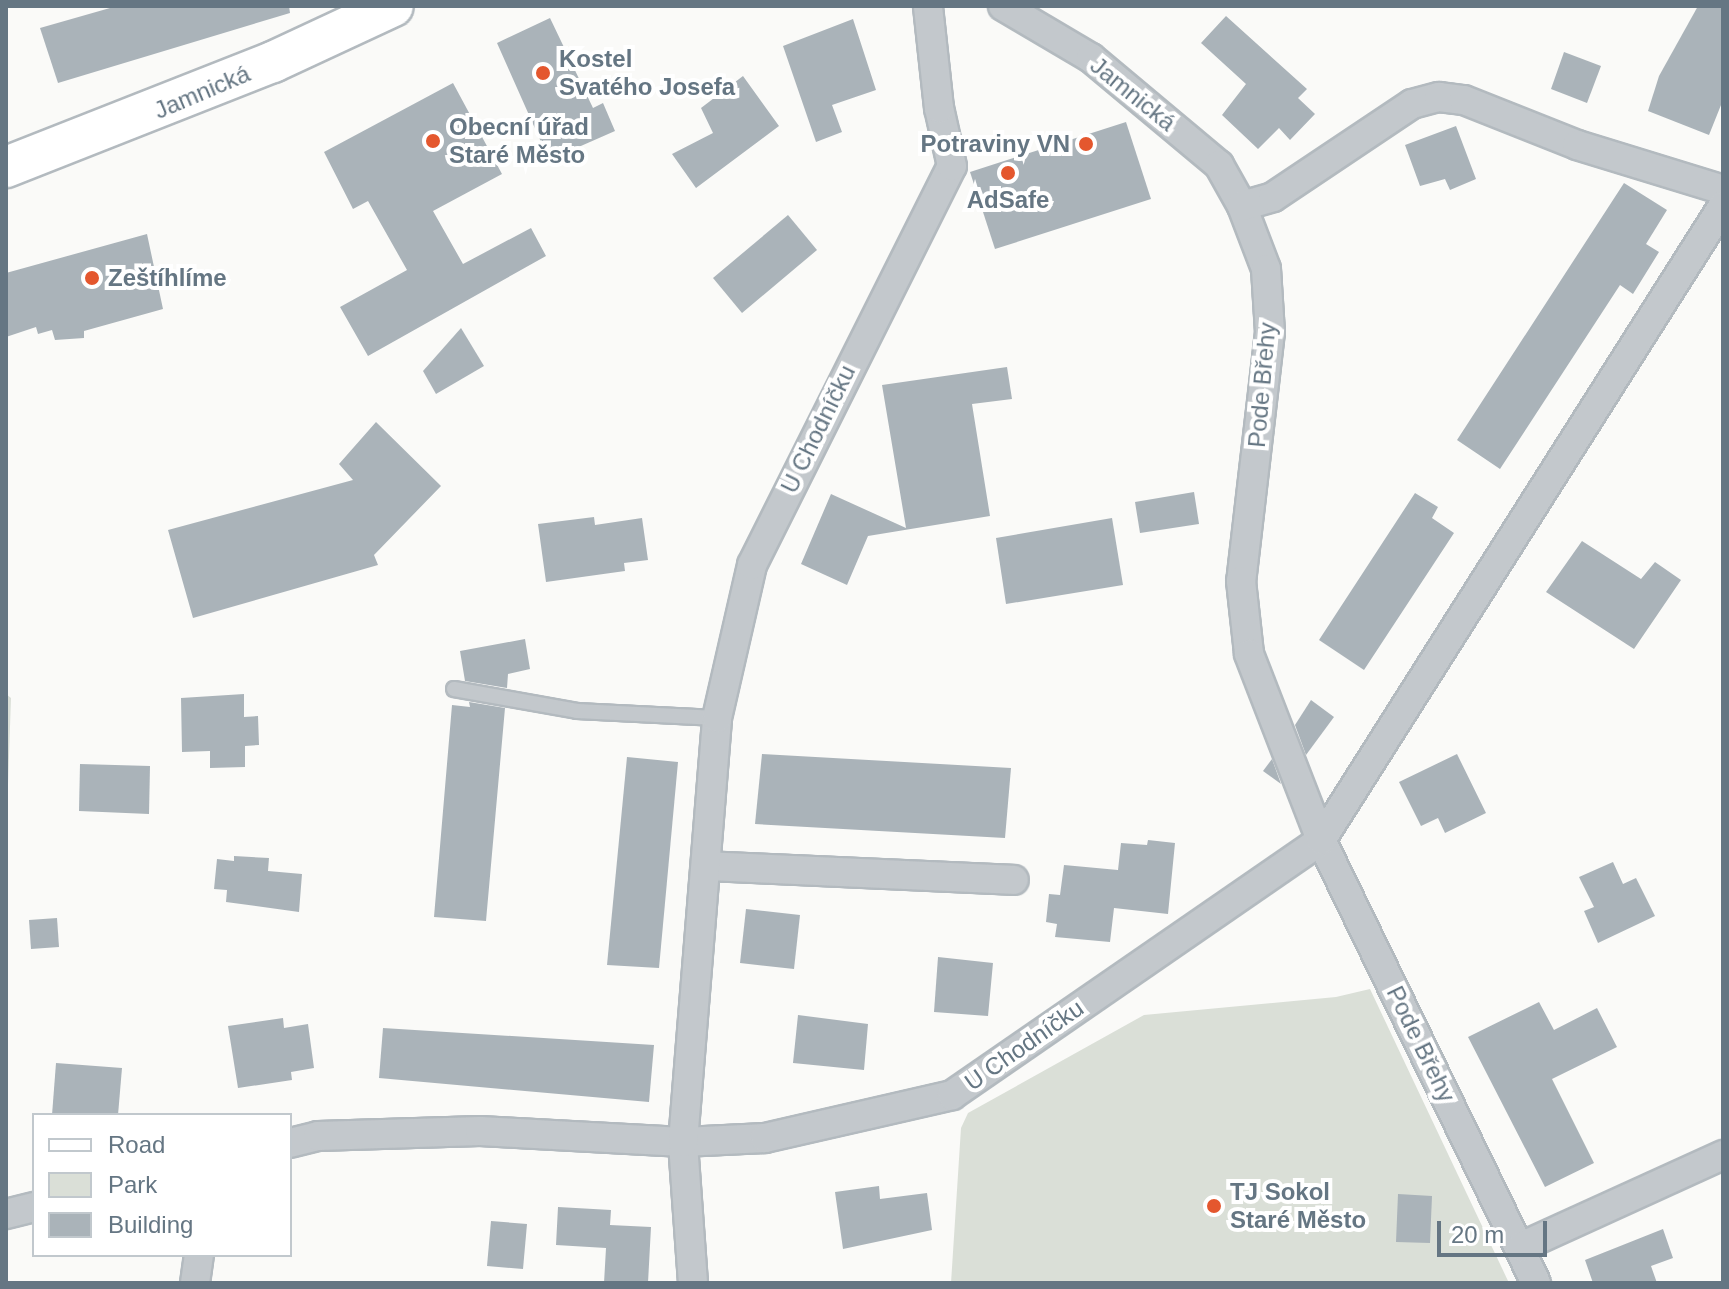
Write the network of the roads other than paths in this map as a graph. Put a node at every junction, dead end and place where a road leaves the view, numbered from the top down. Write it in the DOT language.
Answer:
graph roads {
  1 [pos="393,6"];
  2 [pos="928,6"];
  3 [pos="1003,6"];
  4 [pos="6,167"];
  5 [pos="1723,190"];
  6 [pos="1242,206"];
  7 [pos="1723,206"];
  8 [pos="454,689"];
  9 [pos="717,718"];
  10 [pos="1321,840"];
  11 [pos="706,866"];
  12 [pos="1014,880"];
  13 [pos="292,1142"];
  14 [pos="683,1142"];
  15 [pos="1723,1155"];
  16 [pos="32,1208"];
  17 [pos="6,1214"];
  18 [pos="1521,1247"];
  19 [pos="199,1257"];
  20 [pos="195,1283"];
  21 [pos="693,1283"];
  22 [pos="1536,1283"];
  1 -- 4 [label="main road, Jamnická"];
  2 -- 9 [label="street, U Chodníčku"];
  3 -- 6 [label="street, Jamnická"];
  5 -- 6 [label="street"];
  6 -- 10 [label="street, Pode Břehy"];
  7 -- 10 [label="street"];
  8 -- 9 [label="lane"];
  9 -- 11 [label="street, U Chodníčku"];
  10 -- 14 [label="street, U Chodníčku"];
  10 -- 18 [label="street, Pode Břehy"];
  11 -- 12 [label="street"];
  11 -- 14 [label="street, U Chodníčku"];
  13 -- 14 [label="street, U Chodníčku"];
  14 -- 21 [label="street, U Chodníčku"];
  15 -- 18 [label="street"];
  16 -- 17 [label="street"];
  18 -- 22 [label="street, Pode Břehy"];
  19 -- 20 [label="street"];
}
